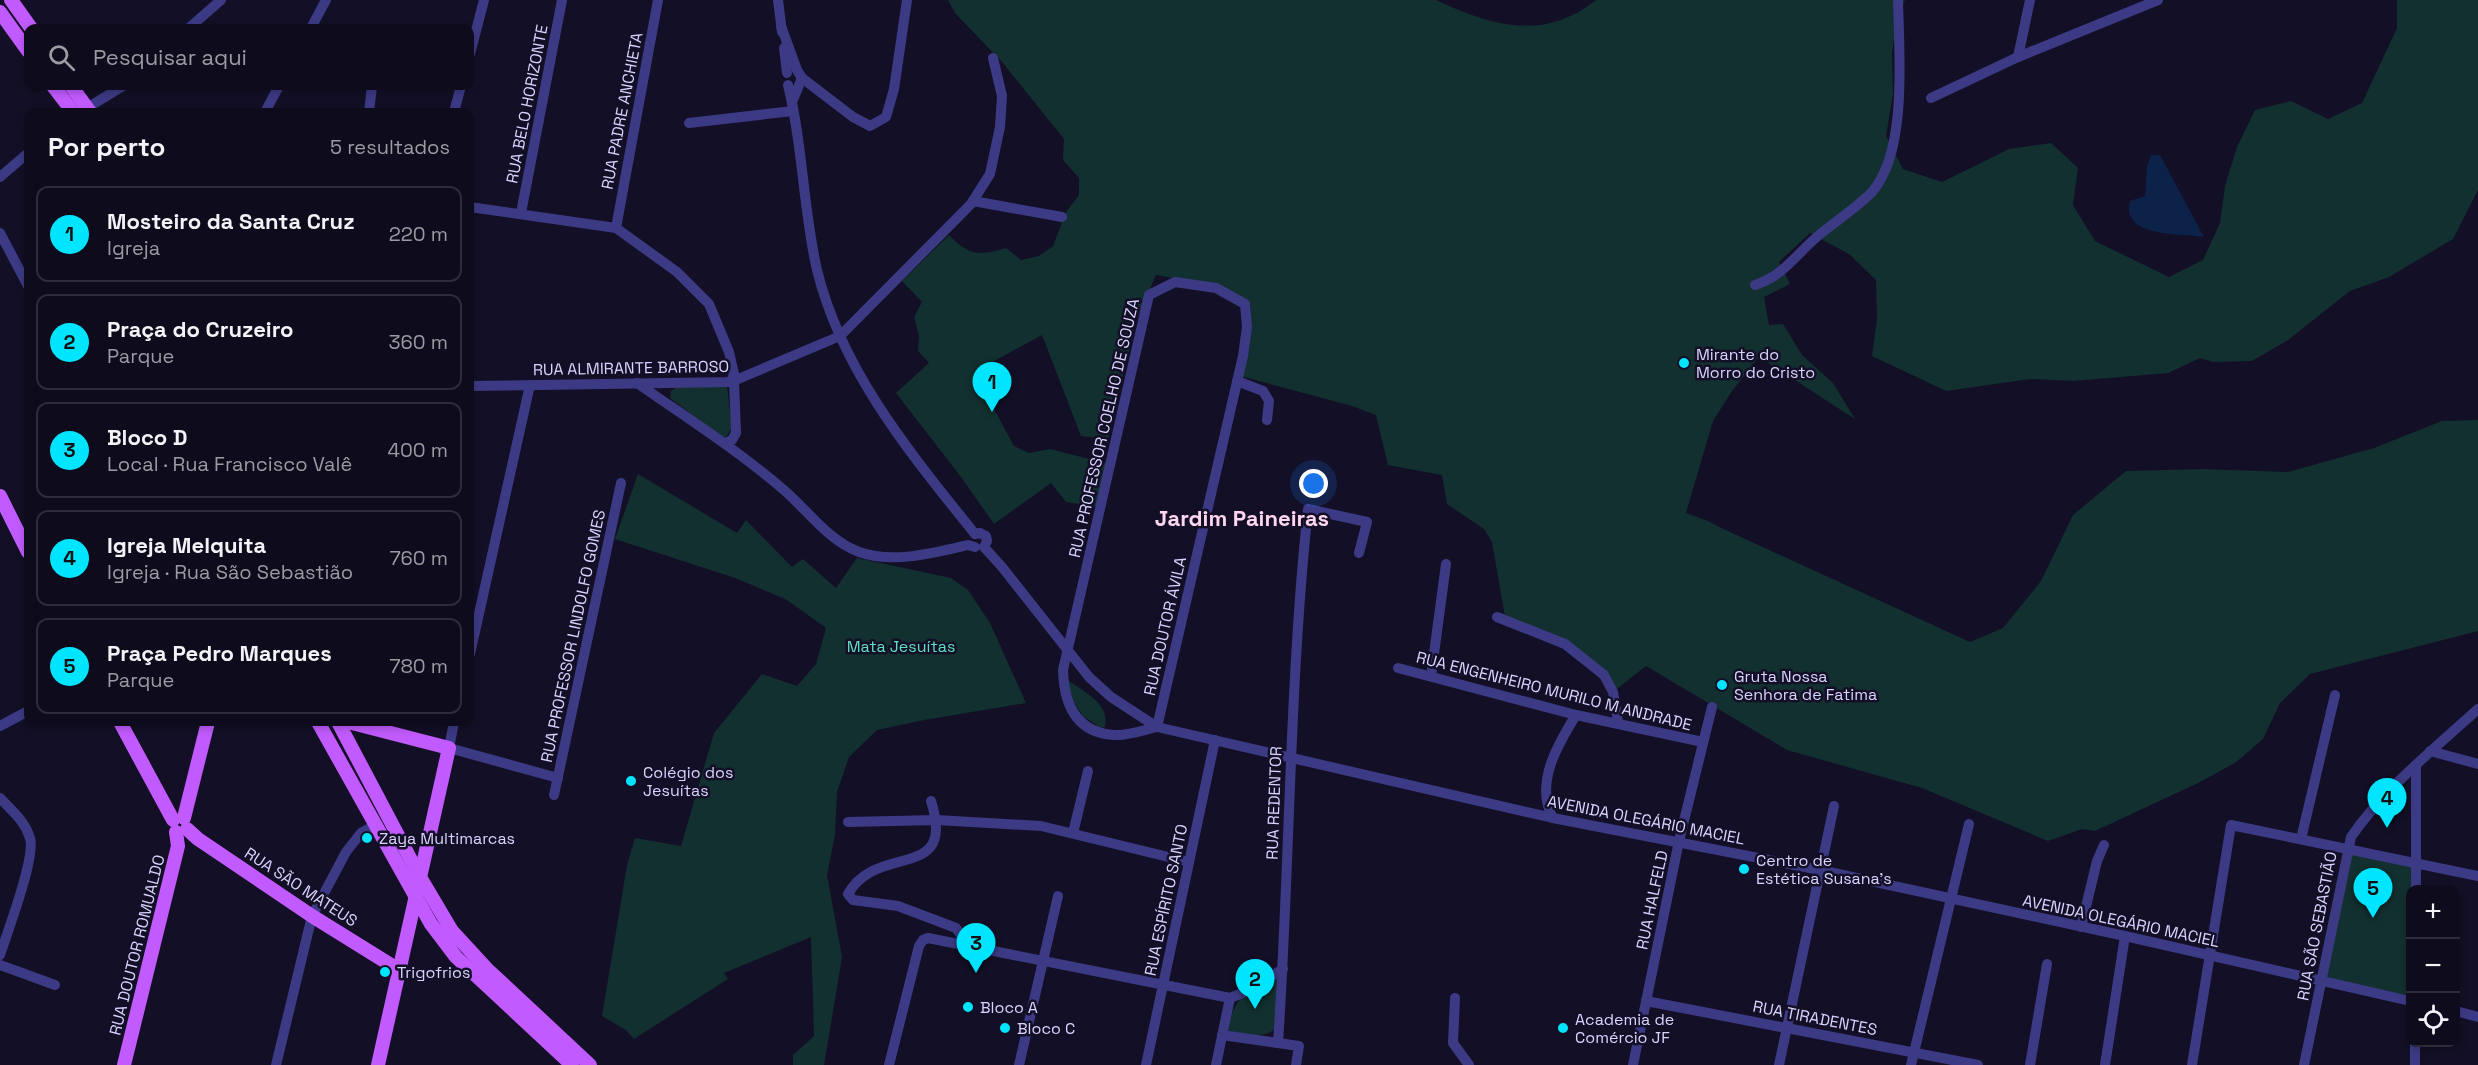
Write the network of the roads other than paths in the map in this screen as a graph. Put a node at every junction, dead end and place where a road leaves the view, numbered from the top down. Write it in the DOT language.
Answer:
graph roads {
  1 [pos="11,0"];
  2 [pos="221,0"];
  3 [pos="326,0"];
  4 [pos="484,0"];
  5 [pos="562,0"];
  6 [pos="658,0"];
  7 [pos="778,0"];
  8 [pos="907,0"];
  9 [pos="1898,0"];
  10 [pos="2030,0"];
  11 [pos="2158,0"];
  12 [pos="0,12"];
  13 [pos="28,24"];
  14 [pos="194,24"];
  15 [pos="313,24"];
  16 [pos="474,39"];
  17 [pos="24,45"];
  18 [pos="2018,57"];
  19 [pos="993,58"];
  20 [pos="794,78"];
  21 [pos="56,90"];
  22 [pos="73,90"];
  23 [pos="117,90"];
  24 [pos="277,90"];
  25 [pos="372,90"];
  26 [pos="460,90"];
  27 [pos="1931,98"];
  28 [pos="793,106"];
  29 [pos="70,108"];
  30 [pos="83,108"];
  31 [pos="90,108"];
  32 [pos="267,108"];
  33 [pos="369,108"];
  34 [pos="455,108"];
  35 [pos="689,123"];
  36 [pos="24,156"];
  37 [pos="0,177"];
  38 [pos="973,201"];
  39 [pos="474,207"];
  40 [pos="521,213"];
  41 [pos="1062,217"];
  42 [pos="616,228"];
  43 [pos="0,233"];
  44 [pos="24,278"];
  45 [pos="1755,285"];
  46 [pos="840,336"];
  47 [pos="1242,356"];
  48 [pos="1237,381"];
  49 [pos="733,382"];
  50 [pos="636,383"];
  51 [pos="672,384"];
  52 [pos="530,385"];
  53 [pos="474,386"];
  54 [pos="666,404"];
  55 [pos="1267,420"];
  56 [pos="725,443"];
  57 [pos="621,483"];
  58 [pos="0,496"];
  59 [pos="24,541"];
  60 [pos="979,547"];
  61 [pos="1359,553"];
  62 [pos="1446,564"];
  63 [pos="1497,617"];
  64 [pos="474,636"];
  65 [pos="1068,649"];
  66 [pos="1398,668"];
  67 [pos="1431,676"];
  68 [pos="2335,695"];
  69 [pos="1712,707"];
  70 [pos="2478,709"];
  71 [pos="24,713"];
  72 [pos="1576,715"];
  73 [pos="1618,722"];
  74 [pos="0,726"];
  75 [pos="122,726"];
  76 [pos="207,726"];
  77 [pos="320,726"];
  78 [pos="340,726"];
  79 [pos="364,726"];
  80 [pos="453,726"];
  81 [pos="1157,727"];
  82 [pos="1215,740"];
  83 [pos="1703,742"];
  84 [pos="449,748"];
  85 [pos="2430,751"];
  86 [pos="1291,758"];
  87 [pos="2416,765"];
  88 [pos="2478,765"];
  89 [pos="1088,771"];
  90 [pos="558,778"];
  91 [pos="554,795"];
  92 [pos="0,798"];
  93 [pos="931,801"];
  94 [pos="1834,806"];
  95 [pos="1553,818"];
  96 [pos="937,820"];
  97 [pos="848,822"];
  98 [pos="1969,824"];
  99 [pos="376,825"];
  100 [pos="180,829"];
  101 [pos="1073,833"];
  102 [pos="2301,839"];
  103 [pos="1679,841"];
  104 [pos="2104,844"];
  105 [pos="2347,849"];
  106 [pos="1189,862"];
  107 [pos="2416,864"];
  108 [pos="1820,870"];
  109 [pos="2478,876"];
  110 [pos="420,877"];
  111 [pos="2416,885"];
  112 [pos="1058,896"];
  113 [pos="415,897"];
  114 [pos="1951,899"];
  115 [pos="312,916"];
  116 [pos="2082,927"];
  117 [pos="2126,936"];
  118 [pos="962,944"];
  119 [pos="0,955"];
  120 [pos="2210,955"];
  121 [pos="1043,961"];
  122 [pos="2047,964"];
  123 [pos="0,965"];
  124 [pos="1283,969"];
  125 [pos="399,970"];
  126 [pos="2321,981"];
  127 [pos="1163,984"];
  128 [pos="55,985"];
  129 [pos="1230,998"];
  130 [pos="1455,998"];
  131 [pos="2406,1000"];
  132 [pos="1646,1001"];
  133 [pos="2460,1012"];
  134 [pos="2478,1017"];
  135 [pos="1787,1028"];
  136 [pos="1222,1035"];
  137 [pos="1278,1043"];
  138 [pos="2415,1047"];
  139 [pos="1914,1053"];
  140 [pos="568,1064"];
  141 [pos="124,1065"];
  142 [pos="276,1065"];
  143 [pos="378,1065"];
  144 [pos="590,1065"];
  145 [pos="889,1065"];
  146 [pos="1019,1065"];
  147 [pos="1146,1065"];
  148 [pos="1216,1065"];
  149 [pos="1296,1065"];
  150 [pos="1470,1065"];
  151 [pos="1633,1065"];
  152 [pos="1779,1065"];
  153 [pos="1911,1065"];
  154 [pos="1978,1065"];
  155 [pos="2030,1065"];
  156 [pos="2105,1065"];
  157 [pos="2192,1065"];
  158 [pos="2304,1065"];
  159 [pos="2415,1065"];
  1 -- 13 [label="main road"];
  2 -- 14 [label="street"];
  3 -- 15 [label="street"];
  4 -- 16 [label="street"];
  5 -- 40 [label="street, RUA BELO HORIZONTE"];
  6 -- 42 [label="street, RUA PADRE ANCHIETA"];
  7 -- 20 [label="street"];
  8 -- 20 [label="street"];
  9 -- 45 [label="street"];
  10 -- 18 [label="street"];
  11 -- 18 [label="street"];
  12 -- 17 [label="main road"];
  18 -- 27 [label="street"];
  19 -- 38 [label="street, RUA ALMIRANTE BARROSO"];
  20 -- 28 [label="street"];
  21 -- 29 [label="main road"];
  22 -- 30 [label="main road"];
  23 -- 31 [label="street"];
  24 -- 32 [label="street"];
  25 -- 33 [label="street"];
  26 -- 34 [label="street"];
  28 -- 35 [label="street"];
  28 -- 46 [label="street"];
  36 -- 37 [label="street"];
  38 -- 41 [label="street"];
  38 -- 46 [label="street, RUA ALMIRANTE BARROSO"];
  39 -- 40 [label="street"];
  40 -- 42 [label="street"];
  42 -- 49 [label="street"];
  43 -- 44 [label="street"];
  46 -- 49 [label="street, RUA ALMIRANTE BARROSO"];
  46 -- 60 [label="street"];
  47 -- 48 [label="street, RUA DOUTOR ÁVILA"];
  47 -- 65 [label="street, RUA PROFESSOR COELHO DE SOUZA"];
  48 -- 55 [label="street"];
  48 -- 81 [label="street, RUA DOUTOR ÁVILA"];
  49 -- 51 [label="street, RUA ALMIRANTE BARROSO"];
  49 -- 56 [label="street"];
  50 -- 51 [label="street, RUA ALMIRANTE BARROSO"];
  50 -- 52 [label="street, RUA ALMIRANTE BARROSO"];
  50 -- 54 [label="street"];
  51 -- 54 [label="street"];
  52 -- 53 [label="street, RUA ALMIRANTE BARROSO"];
  52 -- 64 [label="street"];
  54 -- 56 [label="street"];
  56 -- 60 [label="street"];
  57 -- 90 [label="street, RUA PROFESSOR LINDOLFO GOMES"];
  58 -- 59 [label="main road"];
  60 -- 65 [label="street, AVENIDA OLEGÁRIO MACIEL"];
  61 -- 86 [label="street, RUA REDENTOR"];
  62 -- 67 [label="street"];
  63 -- 73 [label="street"];
  65 -- 81 [label="street, AVENIDA OLEGÁRIO MACIEL"];
  65 -- 81 [label="street"];
  66 -- 67 [label="street, RUA ENGENHEIRO MURILO M ANDRADE"];
  67 -- 72 [label="street, RUA ENGENHEIRO MURILO M ANDRADE"];
  68 -- 102 [label="street"];
  69 -- 83 [label="street, RUA HALFELD"];
  70 -- 85 [label="street, RUA SÃO SEBASTIÃO"];
  71 -- 74 [label="street"];
  72 -- 73 [label="street, RUA ENGENHEIRO MURILO M ANDRADE"];
  72 -- 95 [label="street"];
  73 -- 83 [label="street, RUA ENGENHEIRO MURILO M ANDRADE"];
  75 -- 100 [label="main road, RUA SÃO MATEUS"];
  76 -- 100 [label="main road, RUA DOUTOR ROMUALDO"];
  77 -- 99 [label="main road"];
  78 -- 110 [label="main road"];
  79 -- 84 [label="main road"];
  80 -- 84 [label="street"];
  81 -- 82 [label="street, AVENIDA OLEGÁRIO MACIEL"];
  82 -- 86 [label="street, AVENIDA OLEGÁRIO MACIEL"];
  82 -- 106 [label="street, RUA ESPÍRITO SANTO"];
  83 -- 103 [label="street, RUA HALFELD"];
  84 -- 90 [label="street"];
  84 -- 110 [label="main road"];
  85 -- 87 [label="street, RUA SÃO SEBASTIÃO"];
  85 -- 88 [label="street"];
  86 -- 95 [label="street, AVENIDA OLEGÁRIO MACIEL"];
  86 -- 124 [label="street, RUA REDENTOR"];
  87 -- 105 [label="street, RUA SÃO SEBASTIÃO"];
  87 -- 107 [label="street"];
  89 -- 101 [label="street"];
  90 -- 91 [label="street, RUA PROFESSOR LINDOLFO GOMES"];
  92 -- 119 [label="street"];
  93 -- 96 [label="street"];
  94 -- 108 [label="street"];
  95 -- 103 [label="street, AVENIDA OLEGÁRIO MACIEL"];
  96 -- 97 [label="street"];
  96 -- 101 [label="street"];
  96 -- 118 [label="street"];
  98 -- 114 [label="street"];
  99 -- 113 [label="main road"];
  99 -- 115 [label="street"];
  100 -- 115 [label="main road, RUA SÃO MATEUS"];
  100 -- 141 [label="main road, RUA DOUTOR ROMUALDO"];
  101 -- 106 [label="street"];
  102 -- 105 [label="street"];
  102 -- 120 [label="street"];
  103 -- 108 [label="street, AVENIDA OLEGÁRIO MACIEL"];
  103 -- 132 [label="street, RUA HALFELD"];
  104 -- 116 [label="street"];
  105 -- 107 [label="street"];
  105 -- 126 [label="street, RUA SÃO SEBASTIÃO"];
  106 -- 127 [label="street, RUA ESPÍRITO SANTO"];
  107 -- 109 [label="street"];
  107 -- 111 [label="street"];
  108 -- 114 [label="street, AVENIDA OLEGÁRIO MACIEL"];
  108 -- 135 [label="street"];
  110 -- 113 [label="main road"];
  110 -- 144 [label="main road"];
  112 -- 121 [label="street"];
  113 -- 125 [label="main road"];
  113 -- 140 [label="main road"];
  114 -- 116 [label="street, AVENIDA OLEGÁRIO MACIEL"];
  114 -- 139 [label="street"];
  115 -- 125 [label="main road, RUA SÃO MATEUS"];
  115 -- 142 [label="street"];
  116 -- 117 [label="street, AVENIDA OLEGÁRIO MACIEL"];
  117 -- 120 [label="street, AVENIDA OLEGÁRIO MACIEL"];
  117 -- 156 [label="street"];
  118 -- 121 [label="street"];
  118 -- 145 [label="street"];
  120 -- 126 [label="street, AVENIDA OLEGÁRIO MACIEL"];
  120 -- 157 [label="street"];
  121 -- 127 [label="street"];
  121 -- 146 [label="street"];
  122 -- 155 [label="street"];
  123 -- 128 [label="street"];
  124 -- 129 [label="street"];
  124 -- 137 [label="street, RUA REDENTOR"];
  125 -- 143 [label="main road"];
  126 -- 131 [label="street, AVENIDA OLEGÁRIO MACIEL"];
  126 -- 158 [label="street, RUA SÃO SEBASTIÃO"];
  127 -- 129 [label="street"];
  127 -- 147 [label="street, RUA ESPÍRITO SANTO"];
  129 -- 136 [label="street"];
  130 -- 150 [label="street"];
  132 -- 135 [label="street, RUA TIRADENTES"];
  132 -- 151 [label="street, RUA HALFELD"];
  133 -- 134 [label="street"];
  135 -- 139 [label="street, RUA TIRADENTES"];
  135 -- 152 [label="street"];
  136 -- 137 [label="street"];
  136 -- 148 [label="street"];
  137 -- 149 [label="street"];
  138 -- 159 [label="street"];
  139 -- 153 [label="street"];
  139 -- 154 [label="street, RUA TIRADENTES"];
}
